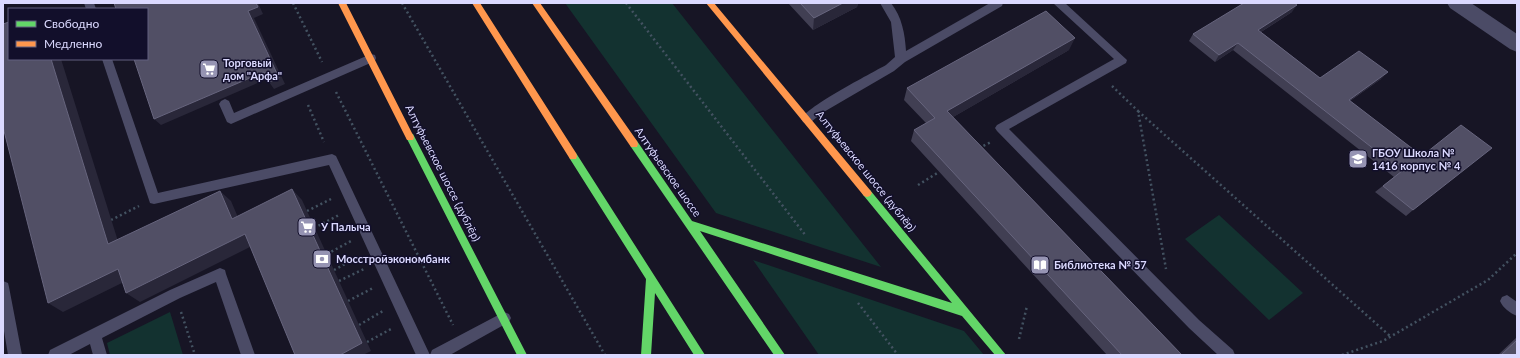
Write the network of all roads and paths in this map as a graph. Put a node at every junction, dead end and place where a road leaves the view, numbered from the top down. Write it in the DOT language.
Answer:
graph roads {
  1 [pos="293,3"];
  2 [pos="342,3"];
  3 [pos="402,3"];
  4 [pos="476,3"];
  5 [pos="536,3"];
  6 [pos="626,3"];
  7 [pos="710,3"];
  8 [pos="885,3"];
  9 [pos="998,3"];
  10 [pos="1058,3"];
  11 [pos="1456,3"];
  12 [pos="1517,44"];
  13 [pos="371,58"];
  14 [pos="901,59"];
  15 [pos="107,60"];
  16 [pos="1098,74"];
  17 [pos="329,77"];
  18 [pos="300,89"];
  19 [pos="225,104"];
  20 [pos="1138,111"];
  21 [pos="807,119"];
  22 [pos="332,159"];
  23 [pos="939,172"];
  24 [pos="918,185"];
  25 [pos="346,191"];
  26 [pos="154,199"];
  27 [pos="354,207"];
  28 [pos="307,211"];
  29 [pos="111,220"];
  30 [pos="690,224"];
  31 [pos="314,228"];
  32 [pos="366,234"];
  33 [pos="809,240"];
  34 [pos="373,249"];
  35 [pos="1517,253"];
  36 [pos="327,254"];
  37 [pos="379,261"];
  38 [pos="334,270"];
  39 [pos="651,277"];
  40 [pos="388,280"];
  41 [pos="1151,280"];
  42 [pos="339,281"];
  43 [pos="3,287"];
  44 [pos="175,294"];
  45 [pos="854,297"];
  46 [pos="348,301"];
  47 [pos="399,303"];
  48 [pos="1027,306"];
  49 [pos="965,312"];
  50 [pos="504,318"];
  51 [pos="407,320"];
  52 [pos="359,324"];
  53 [pos="95,335"];
  54 [pos="1390,336"];
  55 [pos="367,342"];
  56 [pos="461,342"];
  57 [pos="1018,343"];
  58 [pos="11,349"];
  59 [pos="55,355"];
  60 [pos="100,355"];
  61 [pos="195,355"];
  62 [pos="248,355"];
  63 [pos="423,355"];
  64 [pos="437,355"];
  65 [pos="522,355"];
  66 [pos="604,355"];
  67 [pos="646,355"];
  68 [pos="700,355"];
  69 [pos="780,355"];
  70 [pos="898,355"];
  71 [pos="1001,355"];
  72 [pos="1228,355"];
  73 [pos="1342,355"];
  1 -- 17 [label="path"];
  2 -- 13 [label="main road, Алтуфьевское шоссе (дублёр)"];
  3 -- 66 [label="path"];
  4 -- 39 [label="main road"];
  5 -- 30 [label="main road, Алтуфьевское шоссе"];
  6 -- 33 [label="path"];
  7 -- 21 [label="main road, Алтуфьевское шоссе (дублёр)"];
  8 -- 14 [label="lane"];
  9 -- 14 [label="lane"];
  10 -- 16 [label="lane"];
  11 -- 12 [label="street"];
  13 -- 17 [label="lane"];
  13 -- 50 [label="main road, Алтуфьевское шоссе (дублёр)"];
  14 -- 21 [label="lane"];
  15 -- 26 [label="lane"];
  16 -- 20 [label="path"];
  16 -- 41 [label="lane"];
  17 -- 18 [label="lane"];
  17 -- 56 [label="path"];
  18 -- 19 [label="lane"];
  18 -- 22 [label="path"];
  20 -- 41 [label="path"];
  20 -- 54 [label="path"];
  21 -- 49 [label="main road, Алтуфьевское шоссе (дублёр)"];
  22 -- 25 [label="lane"];
  22 -- 26 [label="lane"];
  23 -- 24 [label="path"];
  25 -- 27 [label="lane"];
  25 -- 28 [label="path"];
  26 -- 29 [label="path"];
  27 -- 31 [label="path"];
  27 -- 32 [label="lane"];
  30 -- 49 [label="main road"];
  30 -- 69 [label="main road, Алтуфьевское шоссе"];
  32 -- 34 [label="lane"];
  32 -- 36 [label="path"];
  34 -- 37 [label="lane"];
  34 -- 38 [label="path"];
  35 -- 54 [label="path"];
  37 -- 40 [label="lane"];
  37 -- 42 [label="path"];
  39 -- 67 [label="main road"];
  39 -- 68 [label="main road"];
  40 -- 46 [label="path"];
  40 -- 47 [label="lane"];
  41 -- 72 [label="lane"];
  43 -- 58 [label="lane"];
  44 -- 53 [label="lane"];
  44 -- 61 [label="path"];
  44 -- 62 [label="lane"];
  45 -- 70 [label="path"];
  47 -- 51 [label="lane"];
  47 -- 52 [label="path"];
  48 -- 57 [label="path"];
  49 -- 71 [label="main road, Алтуфьевское шоссе (дублёр)"];
  50 -- 56 [label="lane"];
  50 -- 65 [label="main road, Алтуфьевское шоссе (дублёр)"];
  51 -- 55 [label="path"];
  51 -- 63 [label="lane"];
  53 -- 59 [label="lane"];
  53 -- 60 [label="lane"];
  54 -- 73 [label="path"];
  56 -- 64 [label="lane"];
}
